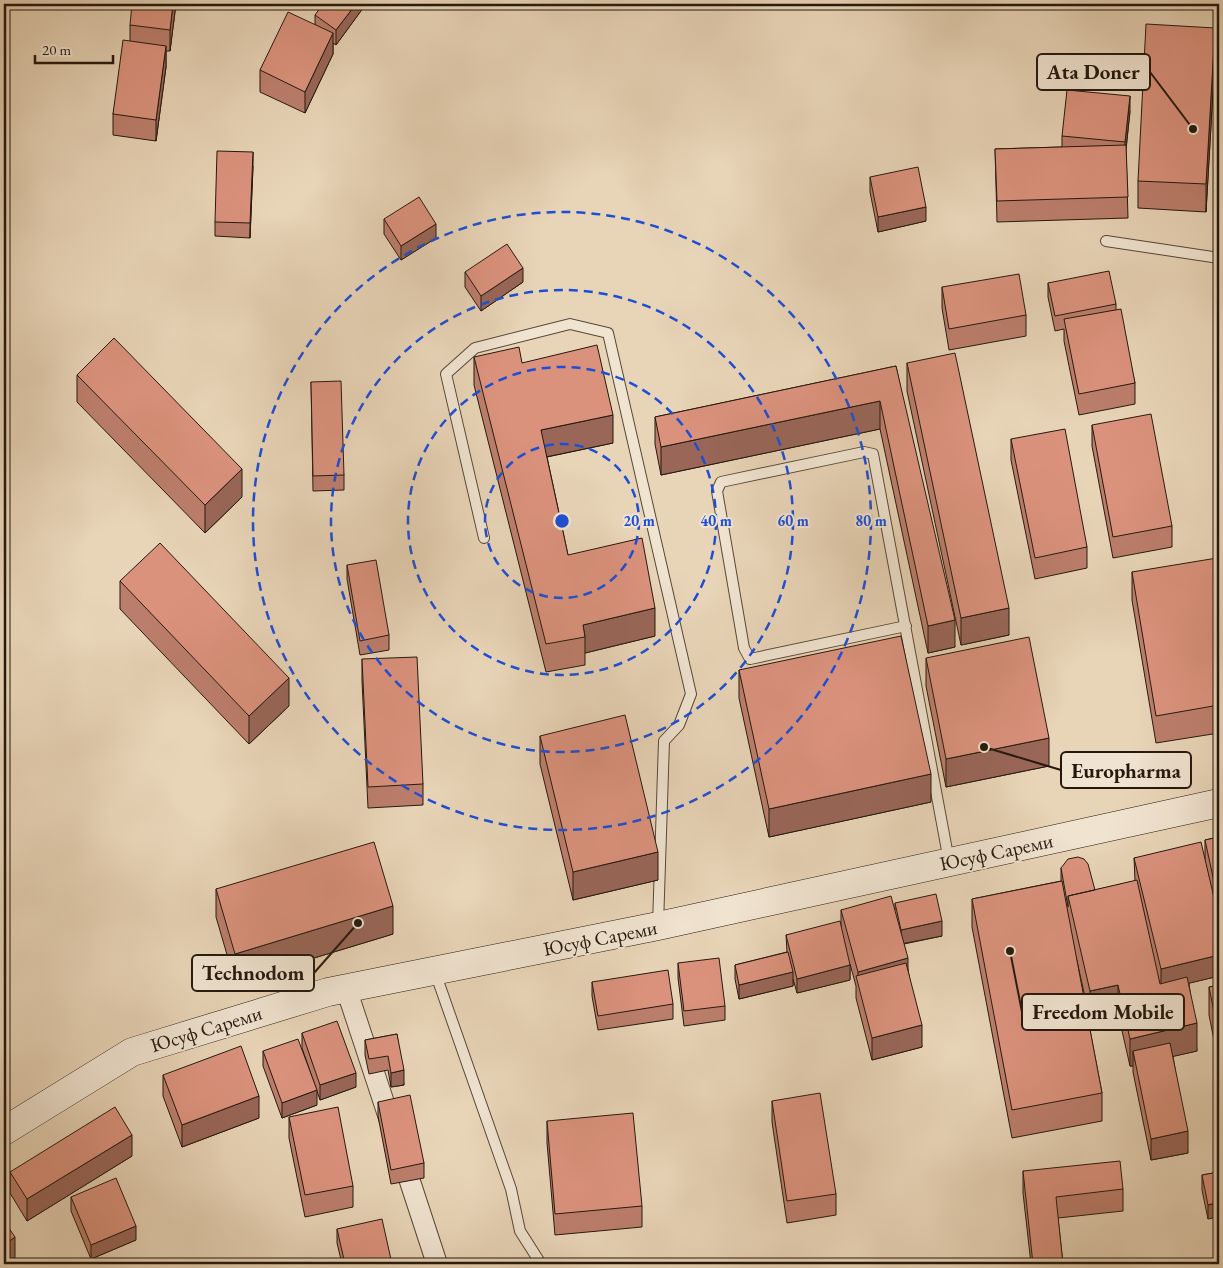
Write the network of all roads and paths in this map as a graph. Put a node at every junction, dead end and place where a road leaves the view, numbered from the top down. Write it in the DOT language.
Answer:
graph roads {
  1 [pos="1106,240"];
  2 [pos="1219,258"];
  3 [pos="484,538"];
  4 [pos="906,626"];
  5 [pos="1219,803"];
  6 [pos="949,862"];
  7 [pos="658,926"];
  8 [pos="434,971"];
  9 [pos="346,988"];
  10 [pos="4,1131"];
  11 [pos="437,1264"];
  12 [pos="541,1264"];
  1 -- 2 [label="lane"];
  3 -- 7 [label="lane"];
  4 -- 4 [label="lane"];
  4 -- 6 [label="lane"];
  5 -- 6 [label="main road, Юсуф Сареми"];
  6 -- 7 [label="main road, Юсуф Сареми"];
  7 -- 8 [label="main road, Юсуф Сареми"];
  8 -- 9 [label="main road, Юсуф Сареми"];
  8 -- 12 [label="lane"];
  9 -- 10 [label="main road, Юсуф Сареми"];
  9 -- 11 [label="street"];
}
